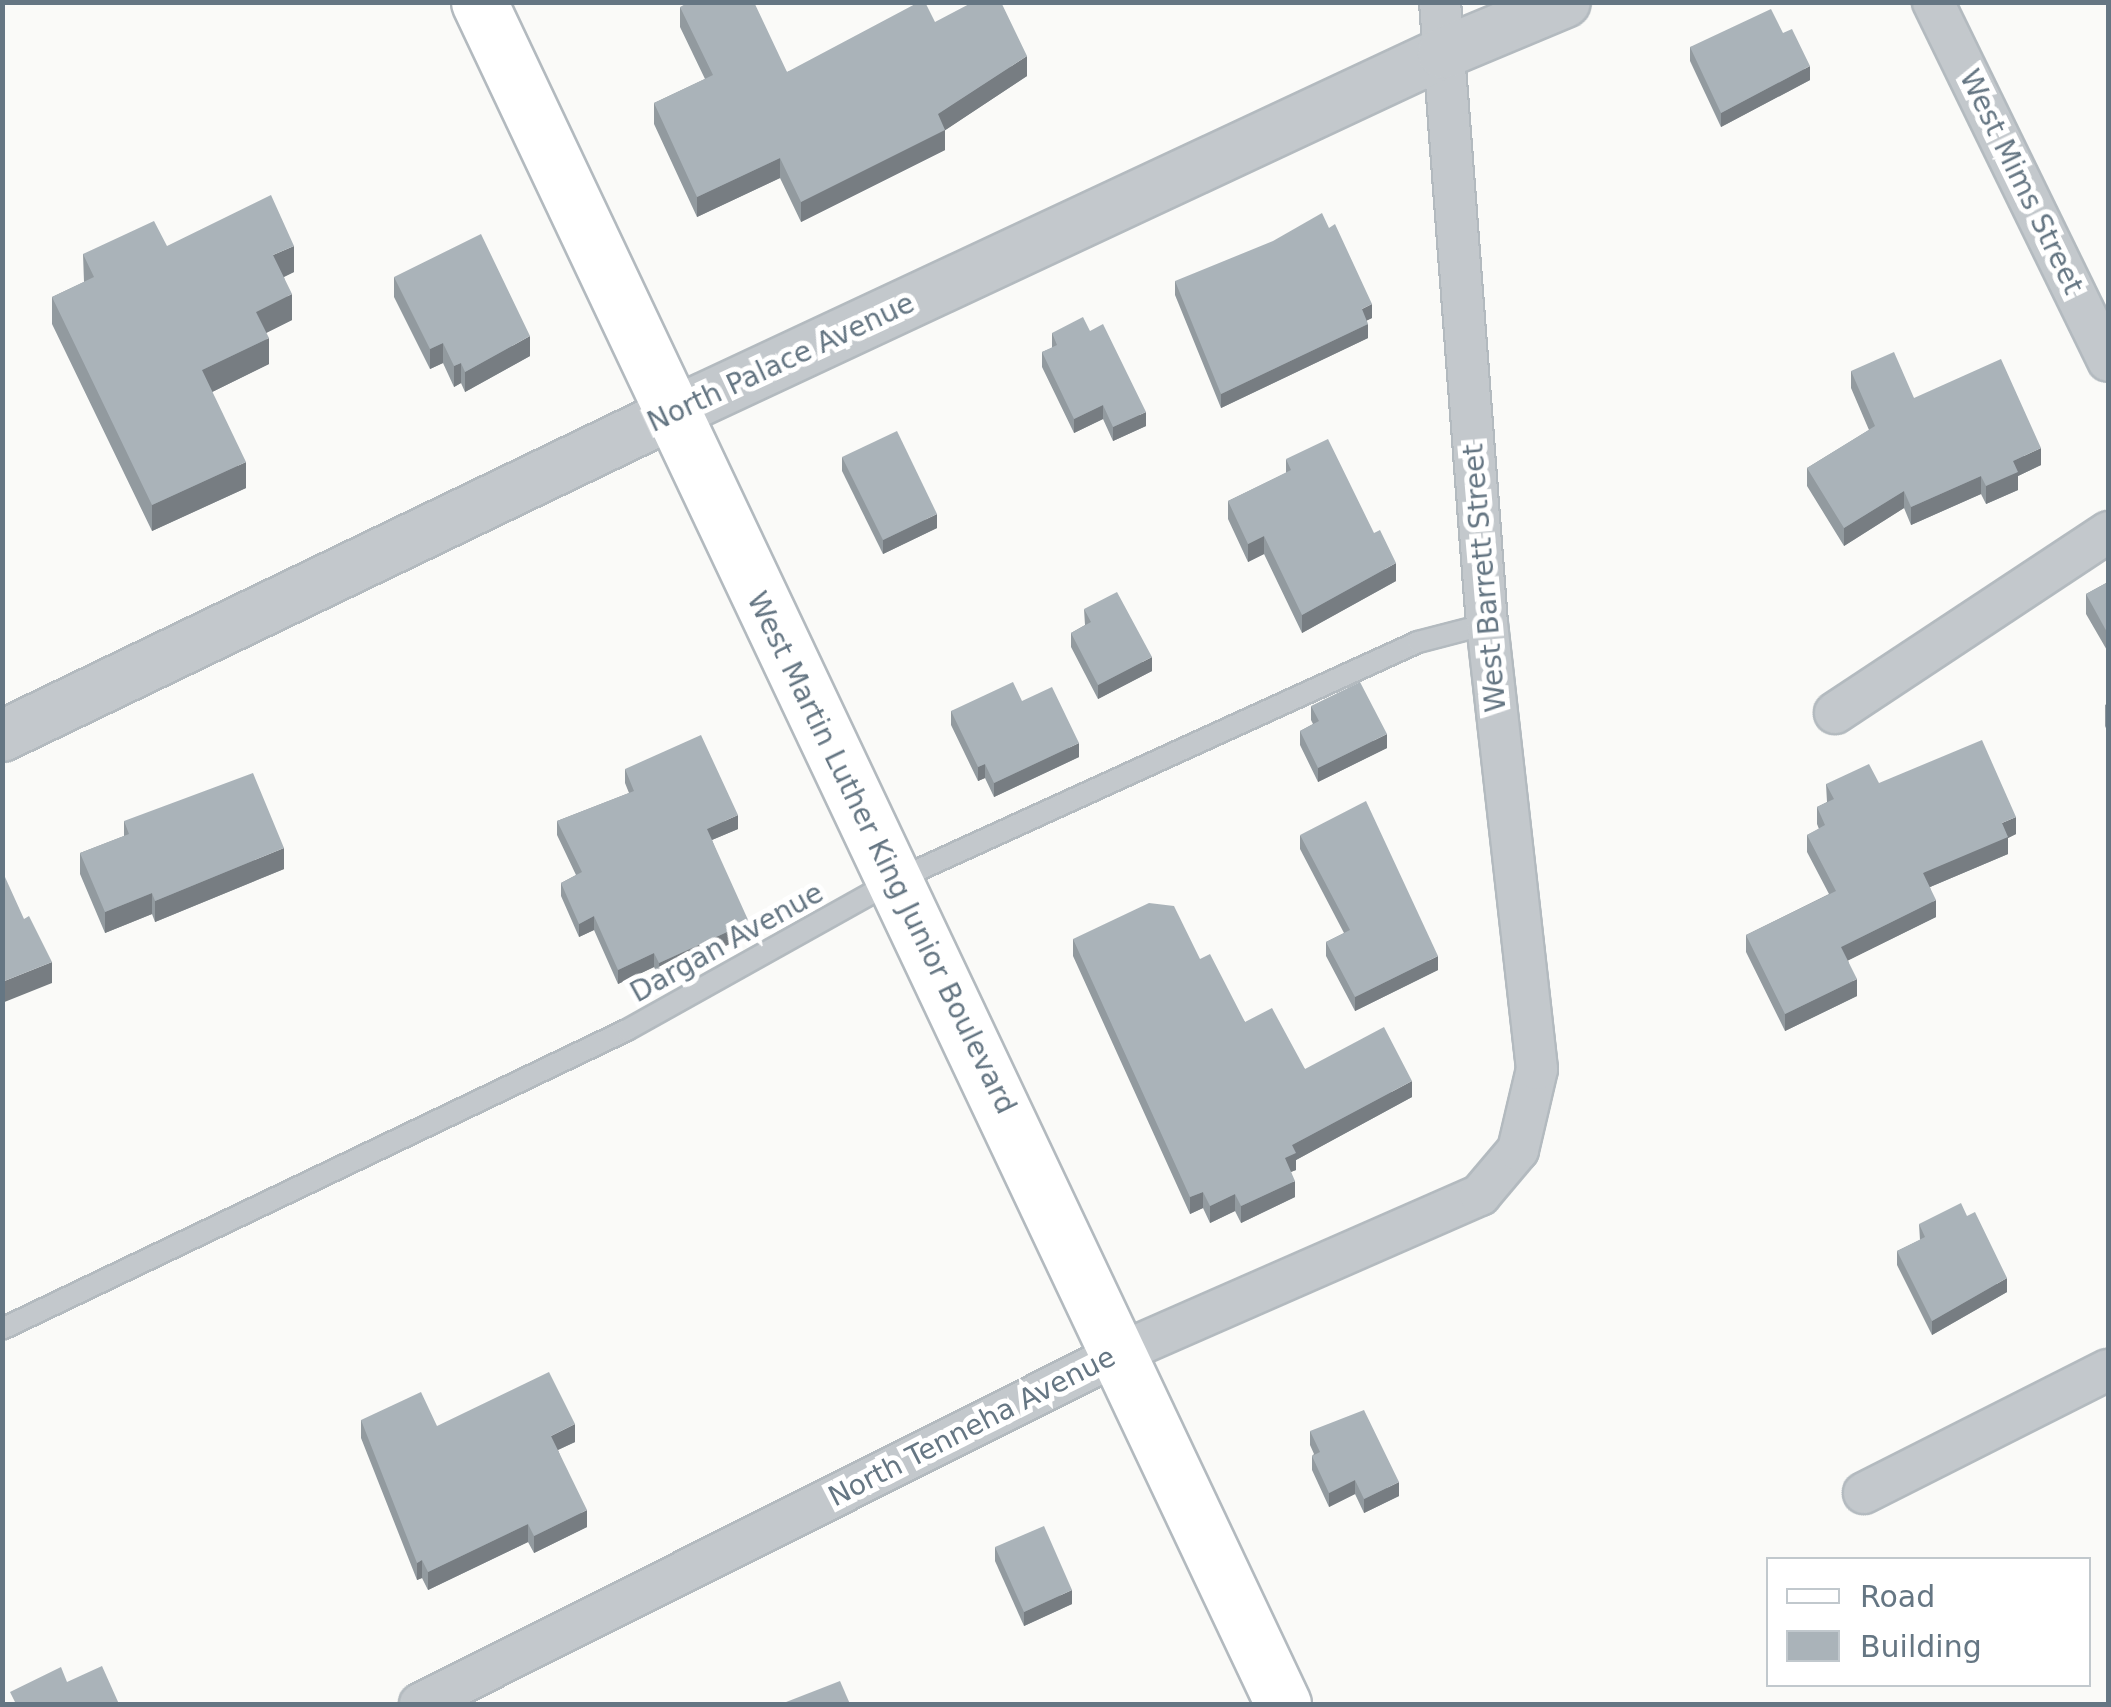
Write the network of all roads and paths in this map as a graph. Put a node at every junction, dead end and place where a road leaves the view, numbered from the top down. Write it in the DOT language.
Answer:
graph roads {
  1 [pos="479,2"];
  2 [pos="1440,2"];
  3 [pos="1564,2"];
  4 [pos="1933,2"];
  5 [pos="1443,53"];
  6 [pos="2108,361"];
  7 [pos="672,414"];
  8 [pos="2108,532"];
  9 [pos="1487,624"];
  10 [pos="1835,712"];
  11 [pos="2,736"];
  12 [pos="894,881"];
  13 [pos="1518,1150"];
  14 [pos="2,1329"];
  15 [pos="1120,1352"];
  16 [pos="2108,1370"];
  17 [pos="1864,1493"];
  18 [pos="420,1704"];
  19 [pos="1283,1704"];
  1 -- 7 [label="main road, West Martin Luther King Junior Boulevard"];
  2 -- 5 [label="street, West Barrett Street"];
  3 -- 5 [label="street, North Palace Avenue"];
  4 -- 6 [label="street, West Mims Street"];
  5 -- 7 [label="street, North Palace Avenue"];
  5 -- 9 [label="street, West Barrett Street"];
  7 -- 11 [label="street, North Palace Avenue"];
  7 -- 12 [label="main road, West Martin Luther King Junior Boulevard"];
  8 -- 10 [label="street"];
  9 -- 12 [label="lane, Dargan Avenue"];
  9 -- 13 [label="street, West Barrett Street"];
  12 -- 14 [label="lane, Dargan Avenue"];
  12 -- 15 [label="main road, West Martin Luther King Junior Boulevard"];
  13 -- 15 [label="street, North Tenneha Avenue"];
  15 -- 18 [label="street, North Tenneha Avenue"];
  15 -- 19 [label="main road, West Martin Luther King Junior Boulevard"];
  16 -- 17 [label="street"];
}
